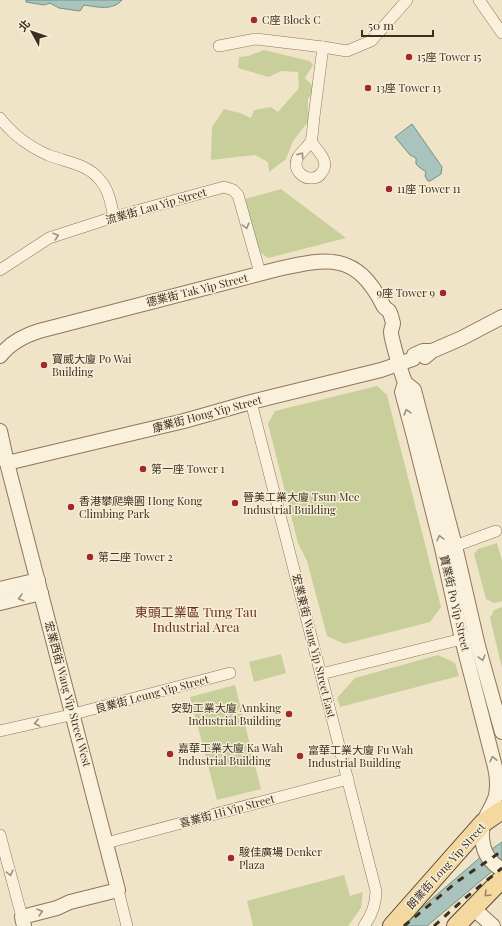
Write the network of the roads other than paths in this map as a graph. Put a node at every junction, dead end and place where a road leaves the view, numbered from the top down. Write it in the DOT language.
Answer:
graph roads {
  1 [pos="407,0"];
  2 [pos="479,0"];
  3 [pos="502,32"];
  4 [pos="219,46"];
  5 [pos="322,47"];
  6 [pos="0,118"];
  7 [pos="311,141"];
  8 [pos="114,217"];
  9 [pos="0,270"];
  10 [pos="260,274"];
  11 [pos="502,317"];
  12 [pos="0,356"];
  13 [pos="406,361"];
  14 [pos="405,383"];
  15 [pos="252,402"];
  16 [pos="0,431"];
  17 [pos="4,464"];
  18 [pos="496,531"];
  19 [pos="455,546"];
  20 [pos="40,586"];
  21 [pos="0,589"];
  22 [pos="0,603"];
  23 [pos="476,635"];
  24 [pos="462,639"];
  25 [pos="230,673"];
  26 [pos="321,674"];
  27 [pos="73,714"];
  28 [pos="0,731"];
  29 [pos="502,732"];
  30 [pos="348,779"];
  31 [pos="502,810"];
  32 [pos="483,823"];
  33 [pos="0,835"];
  34 [pos="106,842"];
  35 [pos="501,872"];
  36 [pos="118,890"];
  37 [pos="473,908"];
  38 [pos="23,922"];
  39 [pos="127,926"];
  40 [pos="364,926"];
  41 [pos="392,926"];
  42 [pos="456,926"];
  43 [pos="493,926"];
  1 -- 5 [label="street"];
  2 -- 3 [label="street"];
  4 -- 5 [label="street"];
  5 -- 7 [label="street"];
  6 -- 8 [label="street"];
  9 -- 8 [label="street, 流業街 Lau Yip Street, one-way"];
  8 -- 10 [label="street, 流業街 Lau Yip Street, one-way"];
  10 -- 12 [label="street, 德業街 Tak Yip Street"];
  10 -- 13 [label="street, 德業街 Tak Yip Street"];
  11 -- 13 [label="street, 康業街 Hong Yip Street"];
  13 -- 14 [label="street, 寶業街 Po Yip Street"];
  13 -- 15 [label="street, 康業街 Hong Yip Street"];
  14 -- 19 [label="street, 寶業街 Po Yip Street"];
  24 -- 14 [label="street, 寶業街 Po Yip Street, one-way"];
  15 -- 17 [label="street, 康業街 Hong Yip Street"];
  15 -- 26 [label="street, 宏業東街 Wang Yip Street East"];
  16 -- 17 [label="street"];
  17 -- 20 [label="street, 宏業西街 Wang Yip Street West"];
  18 -- 19 [label="street"];
  19 -- 23 [label="street, 寶業街 Po Yip Street"];
  20 -- 21 [label="street"];
  20 -- 22 [label="street, one-way"];
  20 -- 27 [label="street, 宏業西街 Wang Yip Street West"];
  23 -- 24 [label="street"];
  23 -- 29 [label="street, 寶業街 Po Yip Street, one-way"];
  24 -- 26 [label="street"];
  32 -- 24 [label="street, 寶業街 Po Yip Street, one-way"];
  25 -- 27 [label="street, 良業街 Leung Yip Street"];
  26 -- 30 [label="street, 宏業東街 Wang Yip Street East"];
  27 -- 28 [label="street, 良業街 Leung Yip Street, one-way"];
  27 -- 34 [label="street, 宏業西街 Wang Yip Street West"];
  30 -- 34 [label="street, 喜業街 Hi Yip Street"];
  30 -- 40 [label="street, 宏業東街 Wang Yip Street East"];
  31 -- 32 [label="main road, 朗業街 Long Yip Street"];
  32 -- 35 [label="street"];
  32 -- 41 [label="main road, 朗業街 Long Yip Street"];
  33 -- 38 [label="street, one-way"];
  34 -- 36 [label="street, 宏業西街 Wang Yip Street West"];
  35 -- 37 [label="main road, one-way"];
  38 -- 36 [label="street, one-way"];
  36 -- 39 [label="street, 宏業西街 Wang Yip Street West"];
  37 -- 42 [label="main road"];
  37 -- 43 [label="street"];
}
